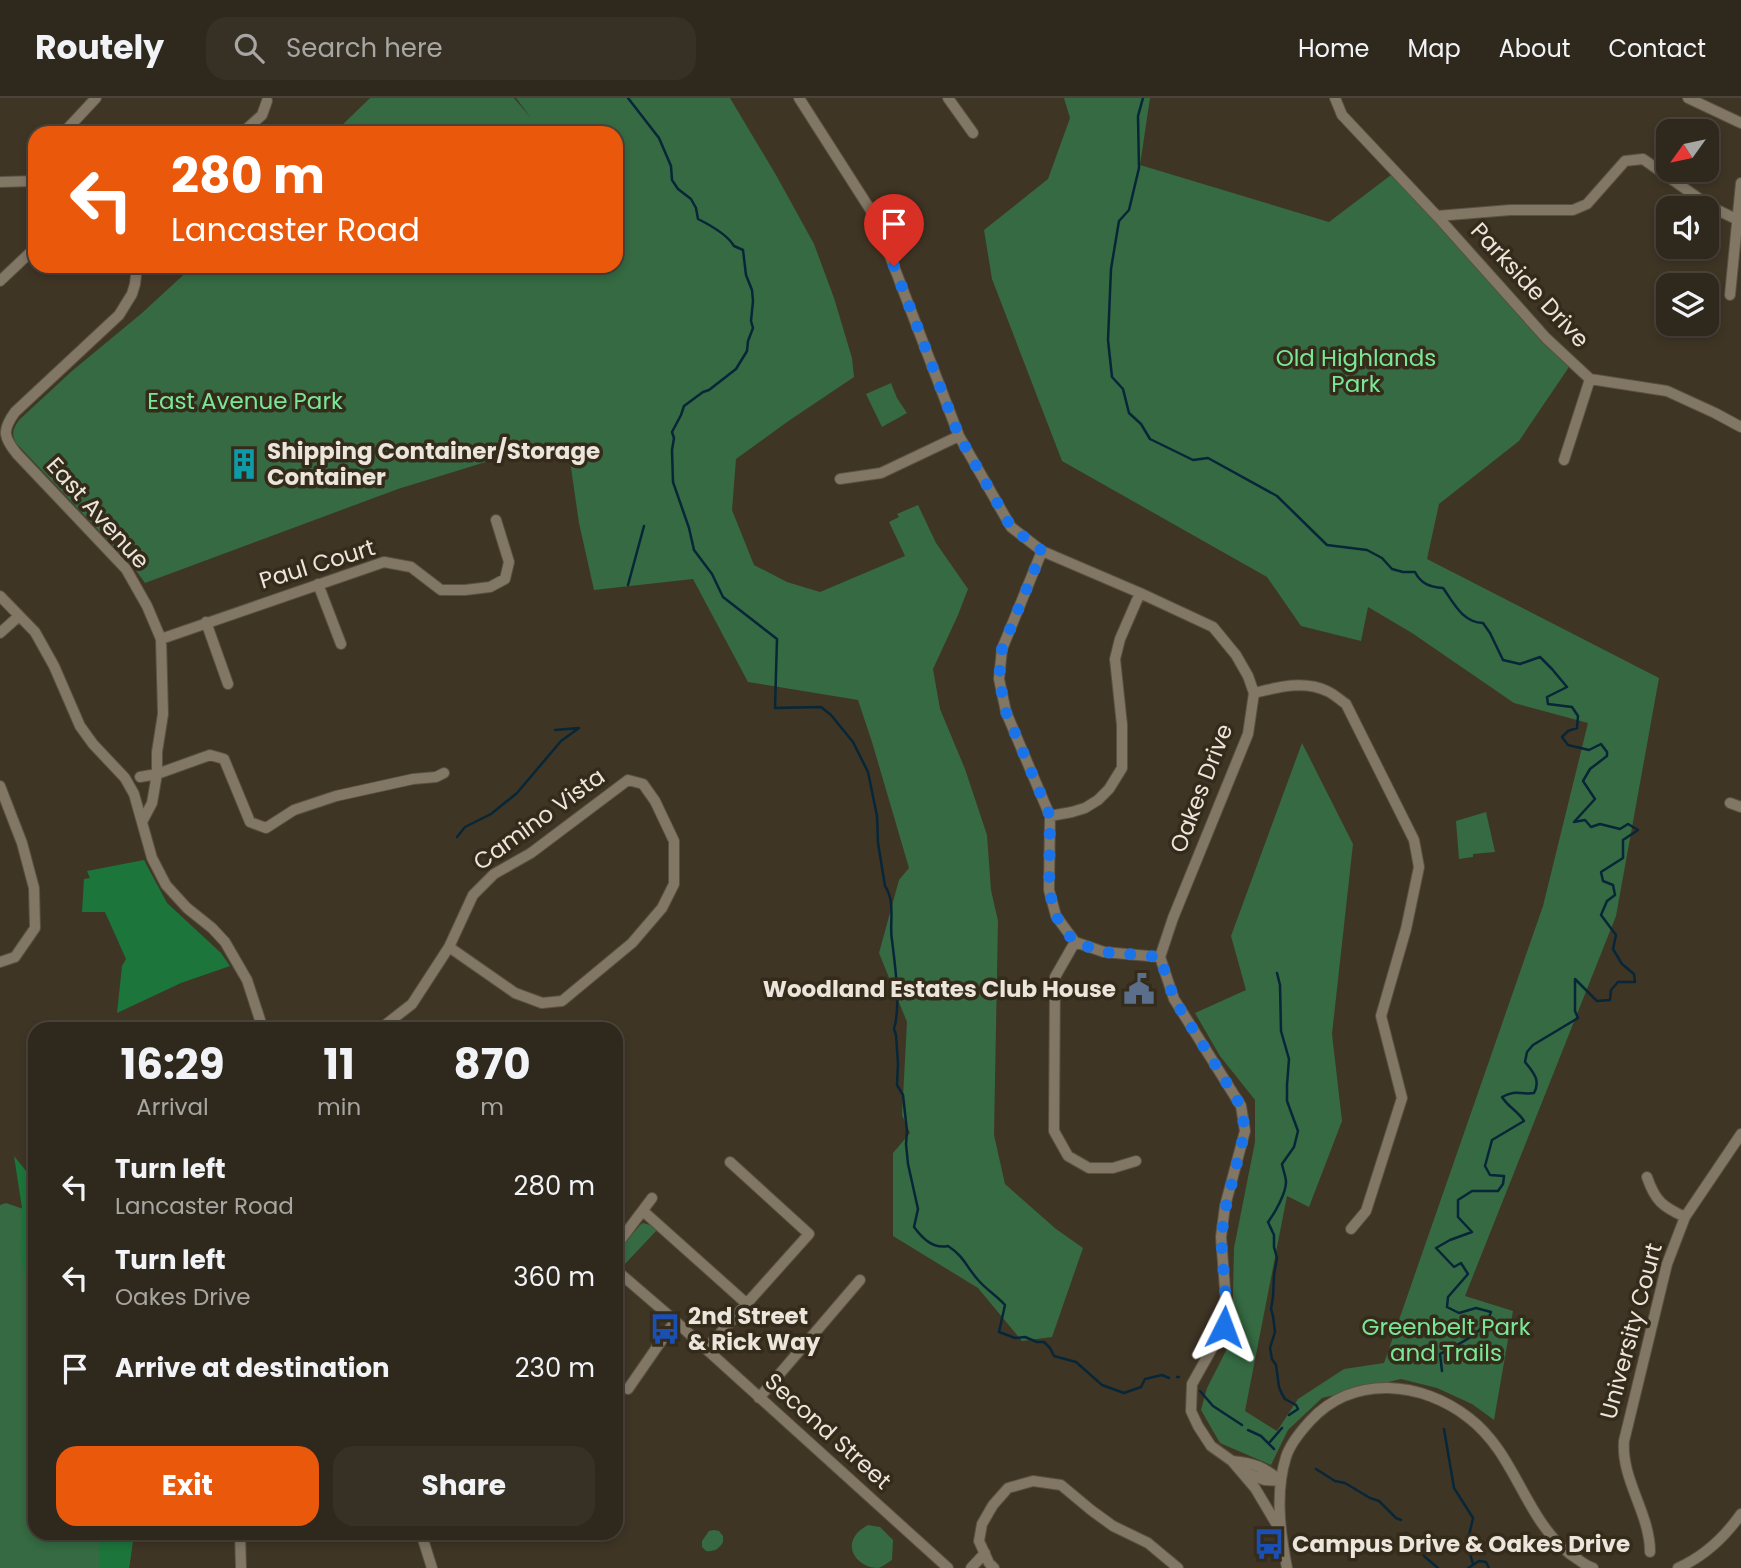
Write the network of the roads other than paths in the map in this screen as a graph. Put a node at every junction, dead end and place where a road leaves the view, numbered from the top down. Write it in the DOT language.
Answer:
graph roads {
  1 [pos="96,98"];
  2 [pos="799,98"];
  3 [pos="948,98"];
  4 [pos="1335,98"];
  5 [pos="1688,98"];
  6 [pos="267,101"];
  7 [pos="1741,123"];
  8 [pos="70,126"];
  9 [pos="249,126"];
  10 [pos="973,133"];
  11 [pos="28,181"];
  12 [pos="0,182"];
  13 [pos="1741,183"];
  14 [pos="1437,216"];
  15 [pos="1736,219"];
  16 [pos="28,255"];
  17 [pos="136,273"];
  18 [pos="0,281"];
  19 [pos="1730,295"];
  20 [pos="1590,379"];
  21 [pos="1741,427"];
  22 [pos="959,436"];
  23 [pos="1564,460"];
  24 [pos="840,479"];
  25 [pos="496,520"];
  26 [pos="1042,551"];
  27 [pos="318,584"];
  28 [pos="1140,593"];
  29 [pos="0,596"];
  30 [pos="19,615"];
  31 [pos="206,622"];
  32 [pos="0,633"];
  33 [pos="161,639"];
  34 [pos="341,644"];
  35 [pos="228,684"];
  36 [pos="1254,692"];
  37 [pos="157,752"];
  38 [pos="444,773"];
  39 [pos="157,774"];
  40 [pos="140,777"];
  41 [pos="125,778"];
  42 [pos="0,786"];
  43 [pos="1730,803"];
  44 [pos="1741,807"];
  45 [pos="1050,816"];
  46 [pos="142,822"];
  47 [pos="1074,942"];
  48 [pos="449,947"];
  49 [pos="1160,957"];
  50 [pos="0,962"];
  51 [pos="260,1022"];
  52 [pos="389,1022"];
  53 [pos="1741,1134"];
  54 [pos="1136,1161"];
  55 [pos="730,1162"];
  56 [pos="1647,1177"];
  57 [pos="652,1198"];
  58 [pos="643,1211"];
  59 [pos="1685,1217"];
  60 [pos="1352,1229"];
  61 [pos="623,1237"];
  62 [pos="623,1276"];
  63 [pos="860,1280"];
  64 [pos="747,1304"];
  65 [pos="675,1321"];
  66 [pos="706,1349"];
  67 [pos="628,1389"];
  68 [pos="759,1398"];
  69 [pos="1232,1461"];
  70 [pos="1243,1472"];
  71 [pos="1281,1480"];
  72 [pos="1741,1514"];
  73 [pos="1280,1530"];
  74 [pos="240,1540"];
  75 [pos="423,1540"];
  76 [pos="1650,1552"];
  77 [pos="988,1563"];
  78 [pos="241,1568"];
  79 [pos="432,1568"];
  80 [pos="948,1568"];
  81 [pos="971,1568"];
  82 [pos="1178,1568"];
  83 [pos="1287,1568"];
  84 [pos="1593,1568"];
  85 [pos="1678,1568"];
  1 -- 8 [label="street"];
  2 -- 22 [label="street"];
  3 -- 10 [label="street"];
  4 -- 14 [label="street, Parkside Drive"];
  5 -- 7 [label="street"];
  6 -- 9 [label="street"];
  11 -- 12 [label="street"];
  13 -- 15 [label="street"];
  14 -- 15 [label="street"];
  14 -- 20 [label="street, Parkside Drive"];
  15 -- 19 [label="street"];
  16 -- 18 [label="street"];
  17 -- 33 [label="street, East Avenue"];
  20 -- 21 [label="street, Parkside Drive"];
  20 -- 23 [label="street"];
  22 -- 24 [label="street"];
  22 -- 26 [label="street"];
  25 -- 27 [label="street, Paul Court"];
  26 -- 28 [label="street"];
  26 -- 45 [label="street"];
  27 -- 31 [label="street, Paul Court"];
  27 -- 34 [label="street"];
  28 -- 36 [label="street"];
  28 -- 45 [label="street"];
  29 -- 30 [label="street"];
  30 -- 32 [label="street"];
  30 -- 41 [label="street"];
  31 -- 33 [label="street, Paul Court"];
  31 -- 35 [label="street"];
  33 -- 37 [label="street, East Avenue"];
  36 -- 49 [label="street, Oakes Drive"];
  36 -- 60 [label="street"];
  37 -- 39 [label="street, East Avenue"];
  37 -- 40 [label="street, East Avenue"];
  38 -- 39 [label="street"];
  39 -- 40 [label="street"];
  39 -- 46 [label="street, East Avenue"];
  40 -- 41 [label="street"];
  41 -- 46 [label="street"];
  42 -- 50 [label="street"];
  43 -- 44 [label="street"];
  45 -- 47 [label="street"];
  46 -- 51 [label="street"];
  47 -- 49 [label="street"];
  47 -- 54 [label="street"];
  48 -- 48 [label="street, Camino Vista"];
  48 -- 52 [label="street, Camino Vista"];
  49 -- 69 [label="street"];
  53 -- 59 [label="street, University Court"];
  55 -- 64 [label="street"];
  56 -- 59 [label="street"];
  57 -- 58 [label="street"];
  58 -- 61 [label="street"];
  58 -- 64 [label="street"];
  59 -- 76 [label="street, University Court"];
  62 -- 65 [label="street, Second Street"];
  63 -- 68 [label="street"];
  64 -- 66 [label="street"];
  65 -- 66 [label="street, Second Street"];
  65 -- 67 [label="street"];
  66 -- 68 [label="street, Second Street"];
  68 -- 80 [label="street, Second Street"];
  69 -- 70 [label="street"];
  69 -- 71 [label="street"];
  70 -- 71 [label="street"];
  70 -- 73 [label="street"];
  71 -- 73 [label="street"];
  71 -- 84 [label="street"];
  72 -- 85 [label="street"];
  73 -- 83 [label="street"];
  74 -- 78 [label="street"];
  75 -- 79 [label="street"];
  77 -- 81 [label="street"];
  77 -- 82 [label="street"];
}
